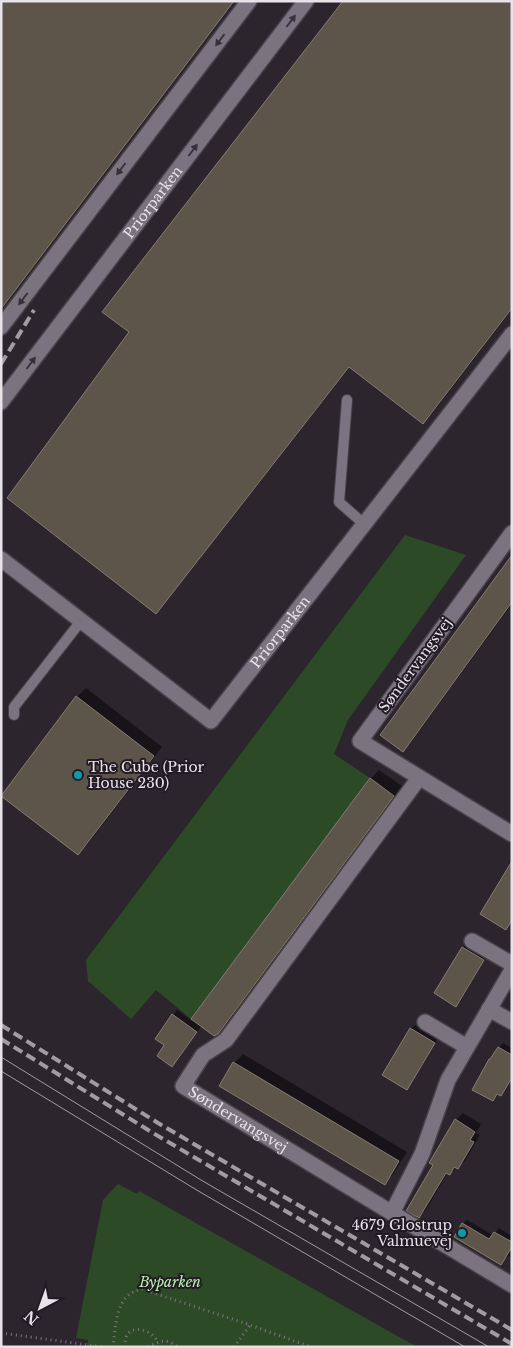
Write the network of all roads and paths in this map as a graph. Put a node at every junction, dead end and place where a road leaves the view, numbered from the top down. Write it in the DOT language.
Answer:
graph roads {
  1 [pos="249,1"];
  2 [pos="306,1"];
  3 [pos="1,327"];
  4 [pos="512,334"];
  5 [pos="347,400"];
  6 [pos="1,402"];
  7 [pos="364,524"];
  8 [pos="512,532"];
  9 [pos="1,559"];
  10 [pos="81,621"];
  11 [pos="14,715"];
  12 [pos="419,778"];
  13 [pos="512,834"];
  14 [pos="472,941"];
  15 [pos="512,964"];
  16 [pos="512,970"];
  17 [pos="489,1009"];
  18 [pos="425,1022"];
  19 [pos="512,1022"];
  20 [pos="467,1047"];
  21 [pos="392,1213"];
  22 [pos="512,1285"];
  23 [pos="250,1325"];
  24 [pos="1,1334"];
  25 [pos="158,1342"];
  26 [pos="102,1347"];
  27 [pos="113,1347"];
  28 [pos="125,1347"];
  29 [pos="148,1347"];
  30 [pos="177,1347"];
  31 [pos="234,1347"];
  32 [pos="311,1347"];
  1 -- 3 [label="street, one-way"];
  6 -- 2 [label="street, Priorparken, one-way"];
  4 -- 7 [label="street, Priorparken"];
  5 -- 7 [label="lane"];
  7 -- 10 [label="street, Priorparken"];
  8 -- 12 [label="street, Søndervangsvej"];
  9 -- 10 [label="street, Priorparken"];
  10 -- 11 [label="lane"];
  12 -- 13 [label="street, Søndervangsvej"];
  12 -- 21 [label="street, Søndervangsvej"];
  14 -- 15 [label="street"];
  16 -- 17 [label="street"];
  17 -- 19 [label="street"];
  17 -- 20 [label="street"];
  18 -- 20 [label="street"];
  20 -- 21 [label="street"];
  21 -- 22 [label="street"];
  23 -- 27 [label="path"];
  23 -- 31 [label="path"];
  23 -- 32 [label="path"];
  24 -- 26 [label="path"];
  25 -- 28 [label="path"];
  25 -- 29 [label="path"];
  25 -- 30 [label="path"];
}
